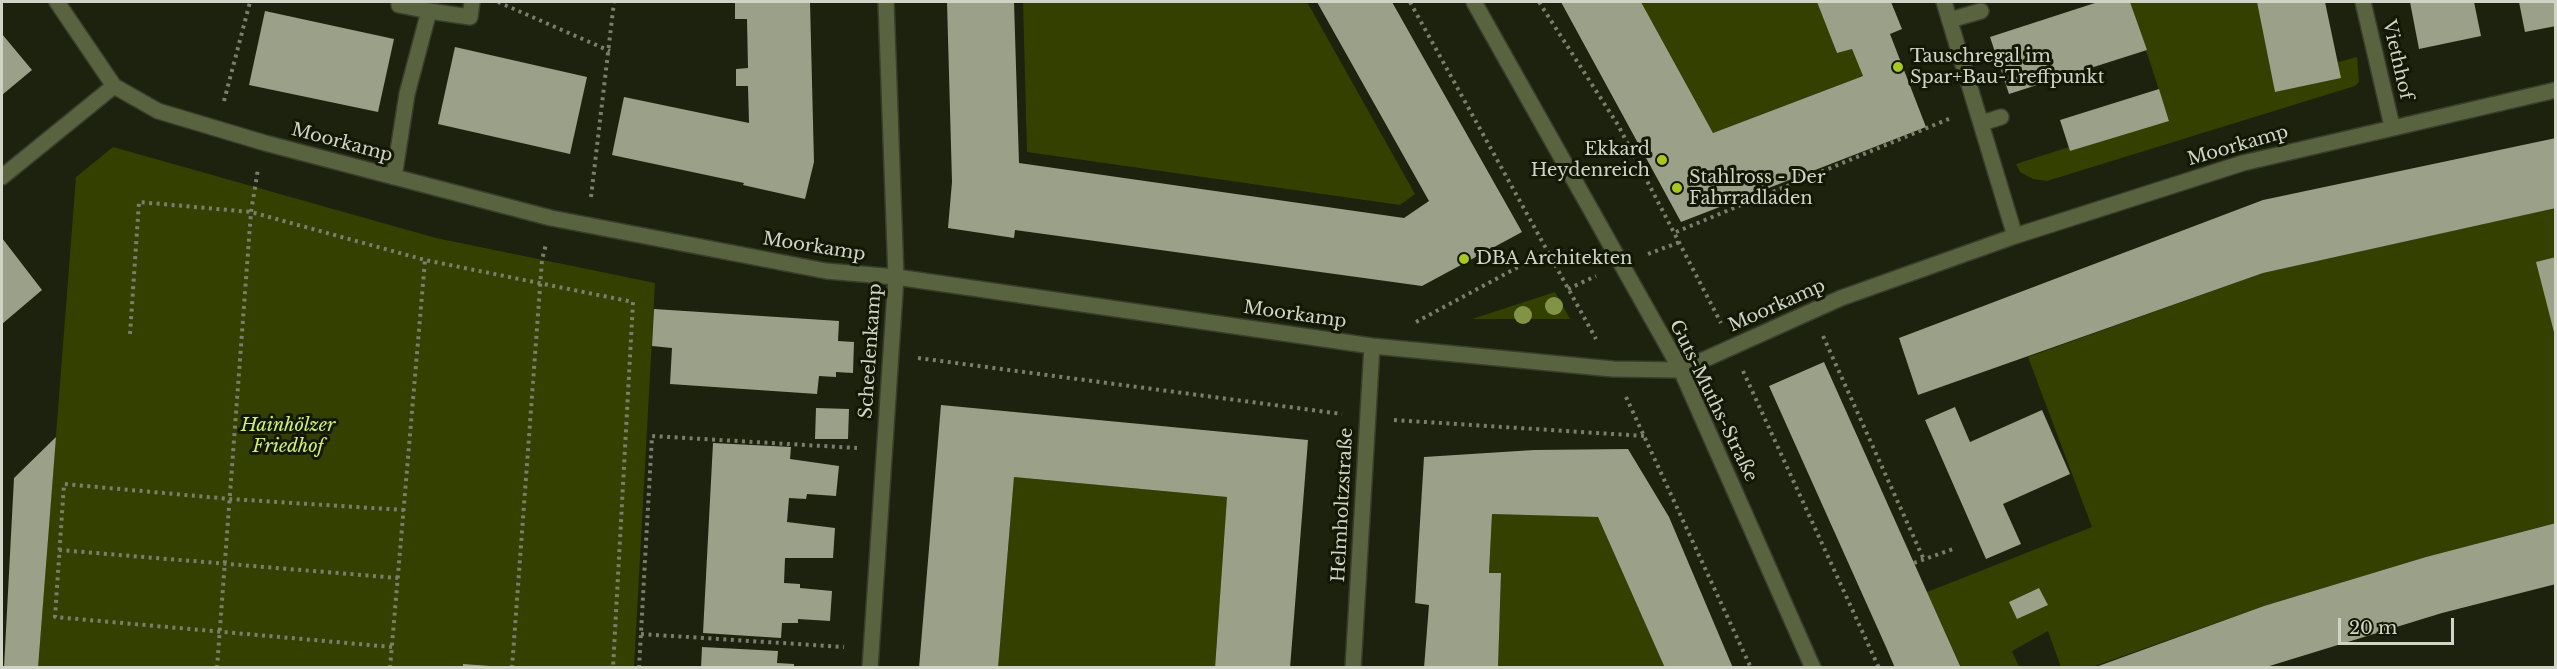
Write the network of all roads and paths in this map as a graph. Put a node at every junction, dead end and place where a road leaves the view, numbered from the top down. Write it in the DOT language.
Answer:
graph roads {
  1 [pos="57,2"];
  2 [pos="250,2"];
  3 [pos="399,2"];
  4 [pos="472,2"];
  5 [pos="498,2"];
  6 [pos="614,2"];
  7 [pos="886,2"];
  8 [pos="1410,2"];
  9 [pos="1474,2"];
  10 [pos="1944,2"];
  11 [pos="2363,2"];
  12 [pos="429,11"];
  13 [pos="1981,11"];
  14 [pos="1950,20"];
  15 [pos="610,51"];
  16 [pos="114,86"];
  17 [pos="2556,90"];
  18 [pos="1977,107"];
  19 [pos="2001,117"];
  20 [pos="1982,123"];
  21 [pos="2392,126"];
  22 [pos="216,128"];
  23 [pos="265,143"];
  24 [pos="2,177"];
  25 [pos="394,177"];
  26 [pos="251,212"];
  27 [pos="551,218"];
  28 [pos="585,225"];
  29 [pos="1676,232"];
  30 [pos="2014,236"];
  31 [pos="1548,251"];
  32 [pos="425,260"];
  33 [pos="896,277"];
  34 [pos="540,285"];
  35 [pos="1812,312"];
  36 [pos="1412,324"];
  37 [pos="130,334"];
  38 [pos="1372,346"];
  39 [pos="891,354"];
  40 [pos="1613,369"];
  41 [pos="1681,370"];
  42 [pos="1368,418"];
  43 [pos="1644,436"];
  44 [pos="884,449"];
  45 [pos="230,499"];
  46 [pos="404,510"];
  47 [pos="1956,548"];
  48 [pos="60,550"];
  49 [pos="1924,560"];
  50 [pos="1914,563"];
  51 [pos="225,566"];
  52 [pos="398,578"];
  53 [pos="220,633"];
  54 [pos="641,634"];
  55 [pos="392,647"];
  56 [pos="871,648"];
  57 [pos="217,668"];
  58 [pos="390,668"];
  59 [pos="512,668"];
  60 [pos="613,668"];
  61 [pos="639,668"];
  62 [pos="870,668"];
  63 [pos="1353,668"];
  64 [pos="1751,668"];
  65 [pos="1812,668"];
  1 -- 16 [label="street, Moorkamp"];
  2 -- 22 [label="path"];
  3 -- 12 [label="street"];
  4 -- 12 [label="street"];
  5 -- 15 [label="path"];
  6 -- 15 [label="path"];
  7 -- 33 [label="street, Scheelenkamp"];
  8 -- 31 [label="path"];
  9 -- 41 [label="street, Guts-Muths-Straße"];
  10 -- 14 [label="street"];
  11 -- 21 [label="street, Viethhof"];
  12 -- 25 [label="street"];
  13 -- 14 [label="street"];
  14 -- 18 [label="street"];
  15 -- 28 [label="path"];
  16 -- 22 [label="street, Moorkamp"];
  16 -- 24 [label="street"];
  17 -- 21 [label="street, Moorkamp"];
  18 -- 20 [label="street"];
  18 -- 29 [label="path"];
  19 -- 20 [label="street"];
  20 -- 30 [label="street"];
  21 -- 30 [label="street, Moorkamp"];
  22 -- 23 [label="street, Moorkamp"];
  23 -- 25 [label="street, Moorkamp"];
  23 -- 26 [label="path"];
  25 -- 27 [label="street, Moorkamp"];
  26 -- 32 [label="path"];
  26 -- 37 [label="path"];
  26 -- 45 [label="path"];
  27 -- 28 [label="street, Moorkamp"];
  27 -- 34 [label="path"];
  28 -- 33 [label="street, Moorkamp"];
  30 -- 35 [label="street, Moorkamp"];
  31 -- 36 [label="path"];
  31 -- 40 [label="path"];
  32 -- 34 [label="path"];
  32 -- 46 [label="path"];
  33 -- 38 [label="street, Moorkamp"];
  33 -- 39 [label="street, Scheelenkamp"];
  34 -- 59 [label="path"];
  34 -- 60 [label="path"];
  35 -- 41 [label="street, Moorkamp"];
  35 -- 49 [label="path"];
  38 -- 40 [label="street, Moorkamp"];
  38 -- 42 [label="street, Helmholtzstraße"];
  39 -- 42 [label="path"];
  39 -- 44 [label="street, Scheelenkamp"];
  40 -- 41 [label="street, Moorkamp"];
  40 -- 43 [label="path"];
  41 -- 65 [label="street, Guts-Muths-Straße"];
  42 -- 43 [label="path"];
  42 -- 63 [label="street, Helmholtzstraße"];
  43 -- 64 [label="path"];
  44 -- 54 [label="path"];
  44 -- 56 [label="street, Scheelenkamp"];
  45 -- 46 [label="path"];
  45 -- 48 [label="path"];
  45 -- 51 [label="path"];
  46 -- 52 [label="path"];
  47 -- 49 [label="path"];
  48 -- 51 [label="path"];
  48 -- 53 [label="path"];
  49 -- 50 [label="path"];
  51 -- 52 [label="path"];
  51 -- 53 [label="path"];
  52 -- 55 [label="path"];
  53 -- 55 [label="path"];
  53 -- 57 [label="path"];
  54 -- 56 [label="path"];
  54 -- 61 [label="path"];
  55 -- 58 [label="path"];
  56 -- 62 [label="street, Scheelenkamp"];
}
